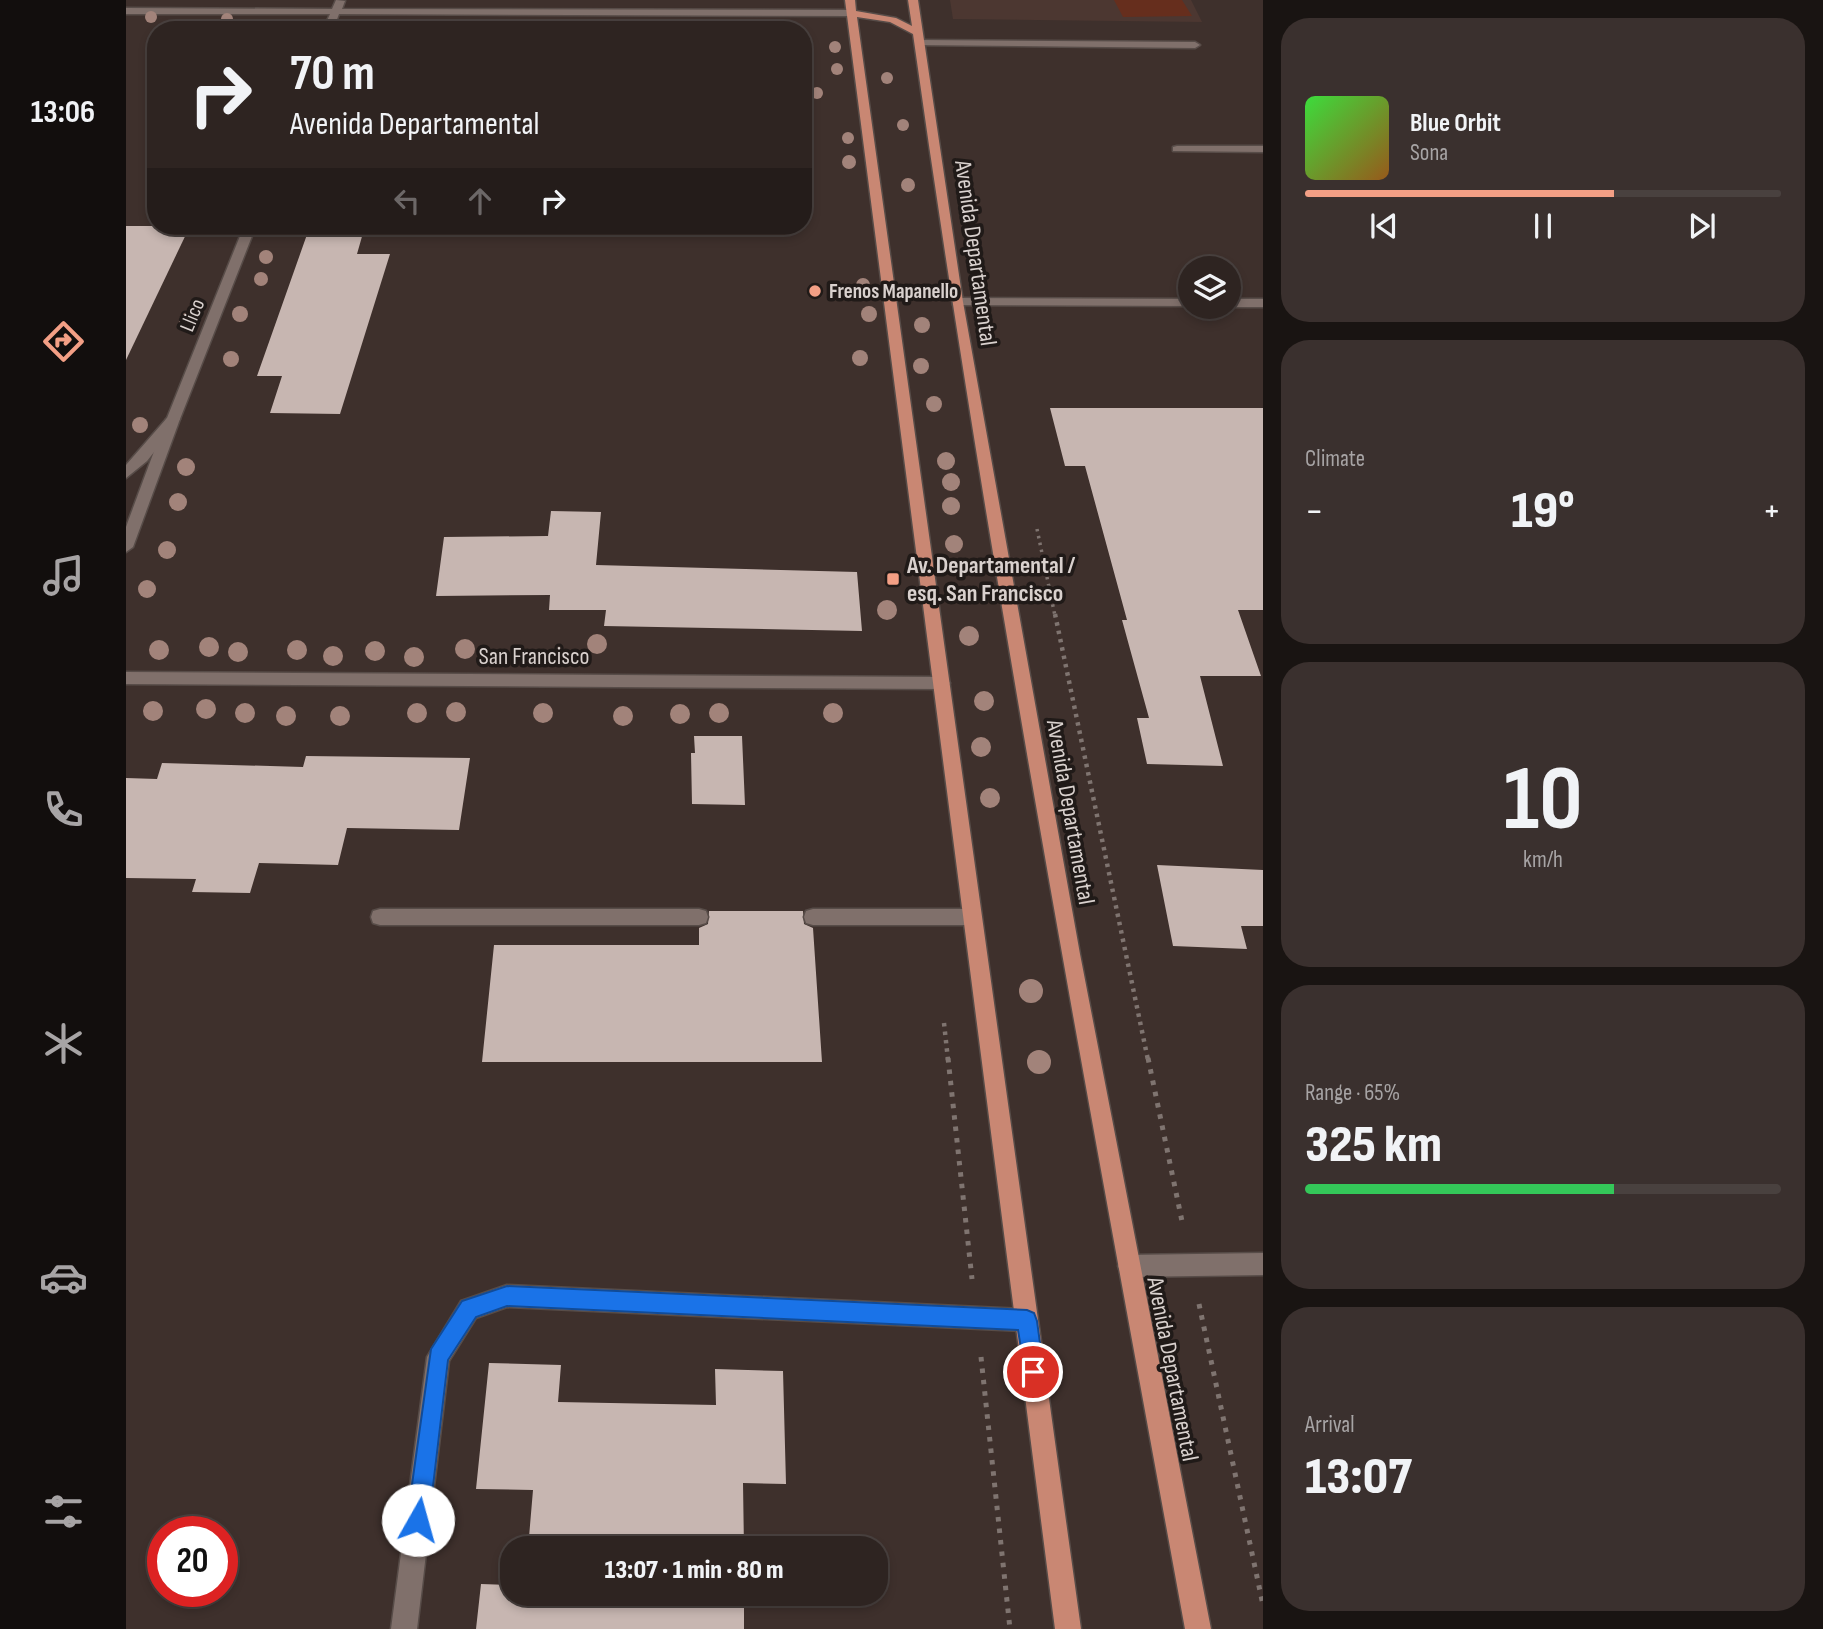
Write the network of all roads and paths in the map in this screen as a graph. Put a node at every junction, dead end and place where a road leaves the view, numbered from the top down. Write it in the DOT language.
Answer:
graph roads {
  1 [pos="340,0"];
  2 [pos="913,0"];
  3 [pos="851,6"];
  4 [pos="126,11"];
  5 [pos="336,11"];
  6 [pos="332,21"];
  7 [pos="919,38"];
  8 [pos="1195,46"];
  9 [pos="1177,149"];
  10 [pos="1263,149"];
  11 [pos="246,235"];
  12 [pos="957,302"];
  13 [pos="1178,303"];
  14 [pos="1241,303"];
  15 [pos="1263,303"];
  16 [pos="173,419"];
  17 [pos="126,473"];
  18 [pos="1034,519"];
  19 [pos="126,547"];
  20 [pos="126,678"];
  21 [pos="942,683"];
  22 [pos="972,916"];
  23 [pos="380,917"];
  24 [pos="699,917"];
  25 [pos="813,917"];
  26 [pos="1263,1264"];
  27 [pos="1191,1265"];
  28 [pos="1129,1266"];
  29 [pos="1027,1321"];
  30 [pos="1263,1605"];
  31 [pos="404,1629"];
  32 [pos="1068,1629"];
  33 [pos="1198,1629"];
  1 -- 5 [label="street"];
  2 -- 7 [label="main road, Avenida Departamental"];
  3 -- 5 [label="street"];
  3 -- 7 [label="main road"];
  3 -- 21 [label="main road"];
  4 -- 5 [label="street"];
  5 -- 6 [label="street"];
  7 -- 8 [label="street"];
  7 -- 12 [label="main road, Avenida Departamental"];
  9 -- 10 [label="street"];
  11 -- 16 [label="street, Llico"];
  12 -- 13 [label="street"];
  12 -- 28 [label="main road, Avenida Departamental"];
  14 -- 15 [label="street"];
  16 -- 17 [label="street, Llico"];
  16 -- 19 [label="street, Llico"];
  18 -- 27 [label="path"];
  20 -- 21 [label="street, San Francisco"];
  21 -- 22 [label="main road"];
  22 -- 25 [label="street"];
  22 -- 29 [label="main road"];
  23 -- 24 [label="street"];
  26 -- 27 [label="street"];
  27 -- 28 [label="street"];
  27 -- 30 [label="path"];
  28 -- 33 [label="main road, Avenida Departamental"];
  29 -- 31 [label="street"];
  29 -- 32 [label="main road"];
}
